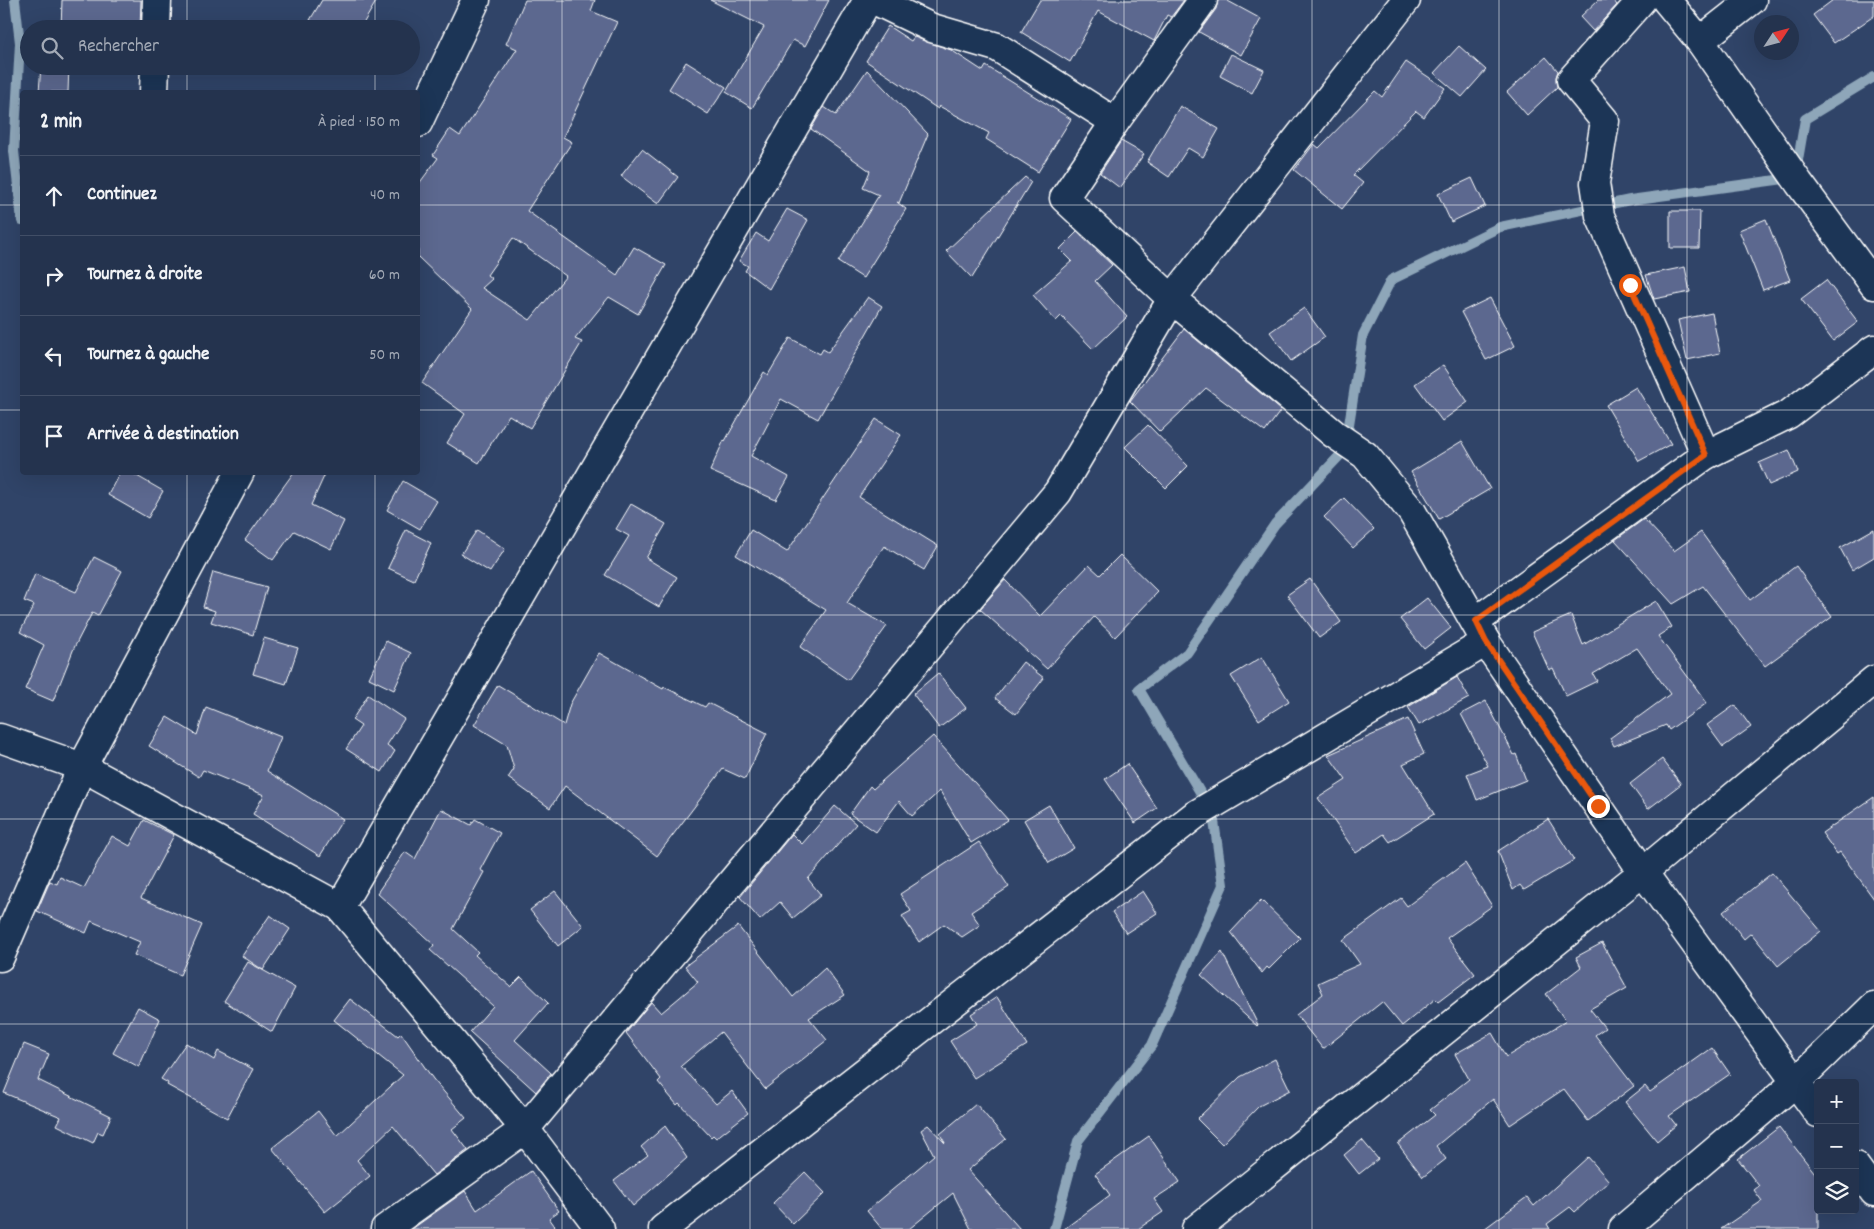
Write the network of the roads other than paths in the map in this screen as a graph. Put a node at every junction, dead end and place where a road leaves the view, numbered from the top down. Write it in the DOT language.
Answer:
graph roads {
  1 [pos="157,0"];
  2 [pos="476,0"];
  3 [pos="868,0"];
  4 [pos="874,0"];
  5 [pos="1203,0"];
  6 [pos="1406,0"];
  7 [pos="1642,0"];
  8 [pos="1666,0"];
  9 [pos="1752,0"];
  10 [pos="156,20"];
  11 [pos="1700,41"];
  12 [pos="155,75"];
  13 [pos="154,90"];
  14 [pos="420,119"];
  15 [pos="1115,122"];
  16 [pos="1874,285"];
  17 [pos="1172,300"];
  18 [pos="1874,349"];
  19 [pos="1706,455"];
  20 [pos="238,475"];
  21 [pos="1481,632"];
  22 [pos="1874,680"];
  23 [pos="0,738"];
  24 [pos="82,767"];
  25 [pos="1642,872"];
  26 [pos="340,907"];
  27 [pos="0,957"];
  28 [pos="1874,1006"];
  29 [pos="1796,1082"];
  30 [pos="1814,1107"];
  31 [pos="525,1130"];
  32 [pos="1857,1169"];
  33 [pos="1874,1192"];
  34 [pos="385,1229"];
  35 [pos="600,1229"];
  36 [pos="663,1229"];
  37 [pos="1196,1229"];
  38 [pos="1623,1229"];
  1 -- 10 [label="street"];
  2 -- 14 [label="street"];
  3 -- 26 [label="street"];
  4 -- 15 [label="street"];
  5 -- 15 [label="street"];
  6 -- 17 [label="street"];
  7 -- 19 [label="street"];
  8 -- 11 [label="street"];
  9 -- 11 [label="street"];
  11 -- 16 [label="street"];
  12 -- 13 [label="street"];
  15 -- 17 [label="street"];
  17 -- 21 [label="street"];
  17 -- 31 [label="street"];
  18 -- 19 [label="street"];
  19 -- 21 [label="street"];
  20 -- 24 [label="street"];
  21 -- 25 [label="street"];
  21 -- 36 [label="street"];
  22 -- 25 [label="street"];
  23 -- 24 [label="street"];
  24 -- 26 [label="street"];
  24 -- 27 [label="street"];
  25 -- 29 [label="street"];
  25 -- 37 [label="street"];
  26 -- 31 [label="street"];
  28 -- 29 [label="street"];
  29 -- 30 [label="street"];
  29 -- 38 [label="street"];
  31 -- 34 [label="street"];
  31 -- 35 [label="street"];
  32 -- 33 [label="street"];
}
